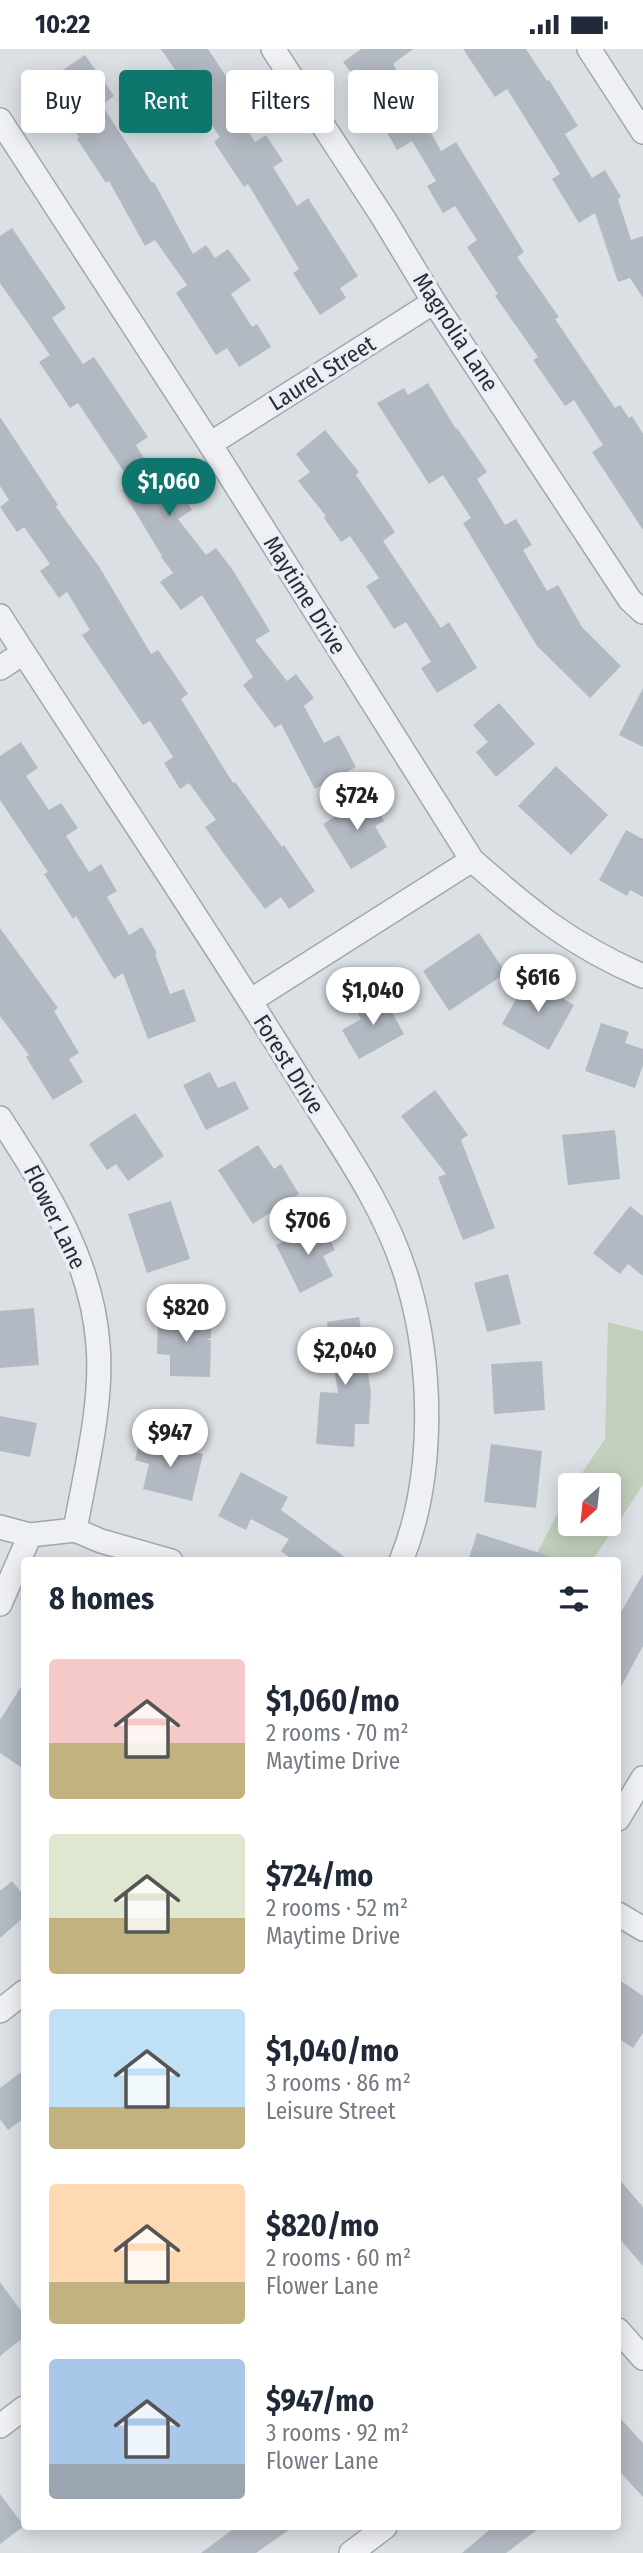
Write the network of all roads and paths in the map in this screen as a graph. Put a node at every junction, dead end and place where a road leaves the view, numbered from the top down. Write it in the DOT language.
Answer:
graph roads {
  1 [pos="273,49"];
  2 [pos="589,49"];
  3 [pos="0,120"];
  4 [pos="643,132"];
  5 [pos="6,144"];
  6 [pos="434,302"];
  7 [pos="210,444"];
  8 [pos="643,612"];
  9 [pos="0,616"];
  10 [pos="23,653"];
  11 [pos="0,668"];
  12 [pos="472,860"];
  13 [pos="643,976"];
  14 [pos="250,1001"];
  15 [pos="0,1118"];
  16 [pos="0,1527"];
  17 [pos="75,1530"];
  18 [pos="30,1535"];
  19 [pos="158,1557"];
  20 [pos="402,1557"];
  21 [pos="0,1604"];
  22 [pos="643,1779"];
  23 [pos="621,1814"];
  24 [pos="621,1916"];
  25 [pos="643,1930"];
  26 [pos="21,1994"];
  27 [pos="0,2011"];
  28 [pos="621,2340"];
  29 [pos="643,2358"];
  30 [pos="21,2409"];
  31 [pos="0,2426"];
  32 [pos="381,2530"];
  33 [pos="351,2553"];
  1 -- 6 [label="street, Magnolia Lane"];
  2 -- 4 [label="street"];
  3 -- 5 [label="street, Maytime Drive"];
  5 -- 7 [label="street, Maytime Drive"];
  6 -- 7 [label="street, Laurel Street"];
  6 -- 8 [label="street, Magnolia Lane"];
  7 -- 12 [label="street, Maytime Drive"];
  9 -- 10 [label="street, Forest Drive"];
  10 -- 11 [label="street"];
  10 -- 14 [label="street, Forest Drive"];
  12 -- 13 [label="street, Maytime Drive"];
  12 -- 14 [label="street"];
  14 -- 20 [label="street, Forest Drive"];
  15 -- 17 [label="street, Flower Lane"];
  16 -- 18 [label="street"];
  17 -- 18 [label="street"];
  17 -- 19 [label="street"];
  18 -- 21 [label="street"];
  22 -- 23 [label="street"];
  24 -- 25 [label="street"];
  26 -- 27 [label="street"];
  28 -- 29 [label="street"];
  30 -- 31 [label="street"];
  32 -- 33 [label="street"];
}
